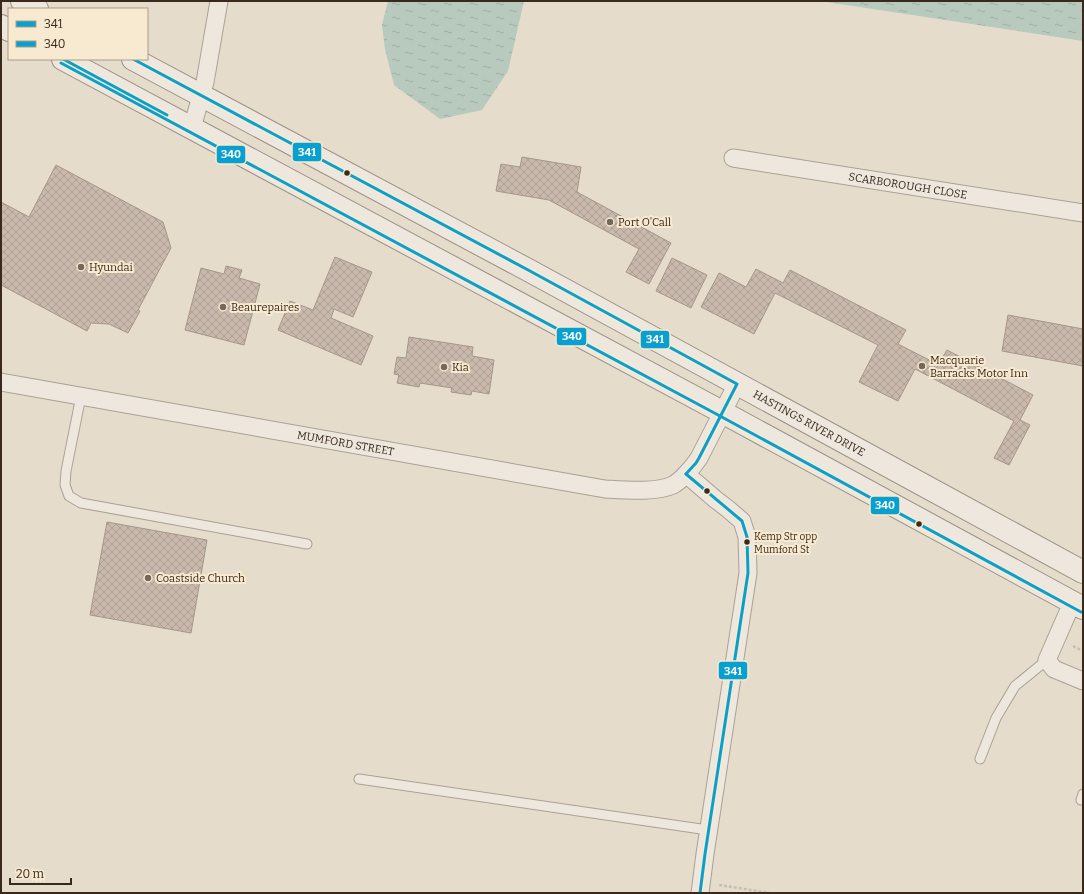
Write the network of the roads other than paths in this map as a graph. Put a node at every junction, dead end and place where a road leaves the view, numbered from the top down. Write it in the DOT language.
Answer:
graph roads {
  1 [pos="22,1"];
  2 [pos="219,1"];
  3 [pos="35,8"];
  4 [pos="65,60"];
  5 [pos="134,60"];
  6 [pos="202,96"];
  7 [pos="192,128"];
  8 [pos="734,158"];
  9 [pos="1083,213"];
  10 [pos="1,382"];
  11 [pos="737,384"];
  12 [pos="81,396"];
  13 [pos="722,412"];
  14 [pos="686,474"];
  15 [pos="307,544"];
  16 [pos="1083,572"];
  17 [pos="1078,605"];
  18 [pos="1047,660"];
  19 [pos="1083,681"];
  20 [pos="980,759"];
  21 [pos="359,779"];
  22 [pos="708,830"];
  23 [pos="700,888"];
  1 -- 3 [label="main road"];
  2 -- 6 [label="street"];
  4 -- 7 [label="main road"];
  5 -- 6 [label="main road, HASTINGS RIVER DRIVE"];
  6 -- 7 [label="street"];
  6 -- 11 [label="main road, HASTINGS RIVER DRIVE"];
  7 -- 13 [label="main road"];
  8 -- 9 [label="street, SCARBOROUGH CLOSE"];
  10 -- 12 [label="street, MUMFORD STREET"];
  11 -- 13 [label="street, MUMFORD STREET"];
  11 -- 16 [label="main road, HASTINGS RIVER DRIVE"];
  12 -- 14 [label="street, MUMFORD STREET"];
  12 -- 15 [label="lane"];
  13 -- 14 [label="street, MUMFORD STREET"];
  13 -- 17 [label="main road"];
  14 -- 22 [label="street"];
  17 -- 18 [label="street"];
  18 -- 19 [label="street"];
  18 -- 20 [label="lane"];
  21 -- 22 [label="lane"];
  22 -- 23 [label="street"];
}
